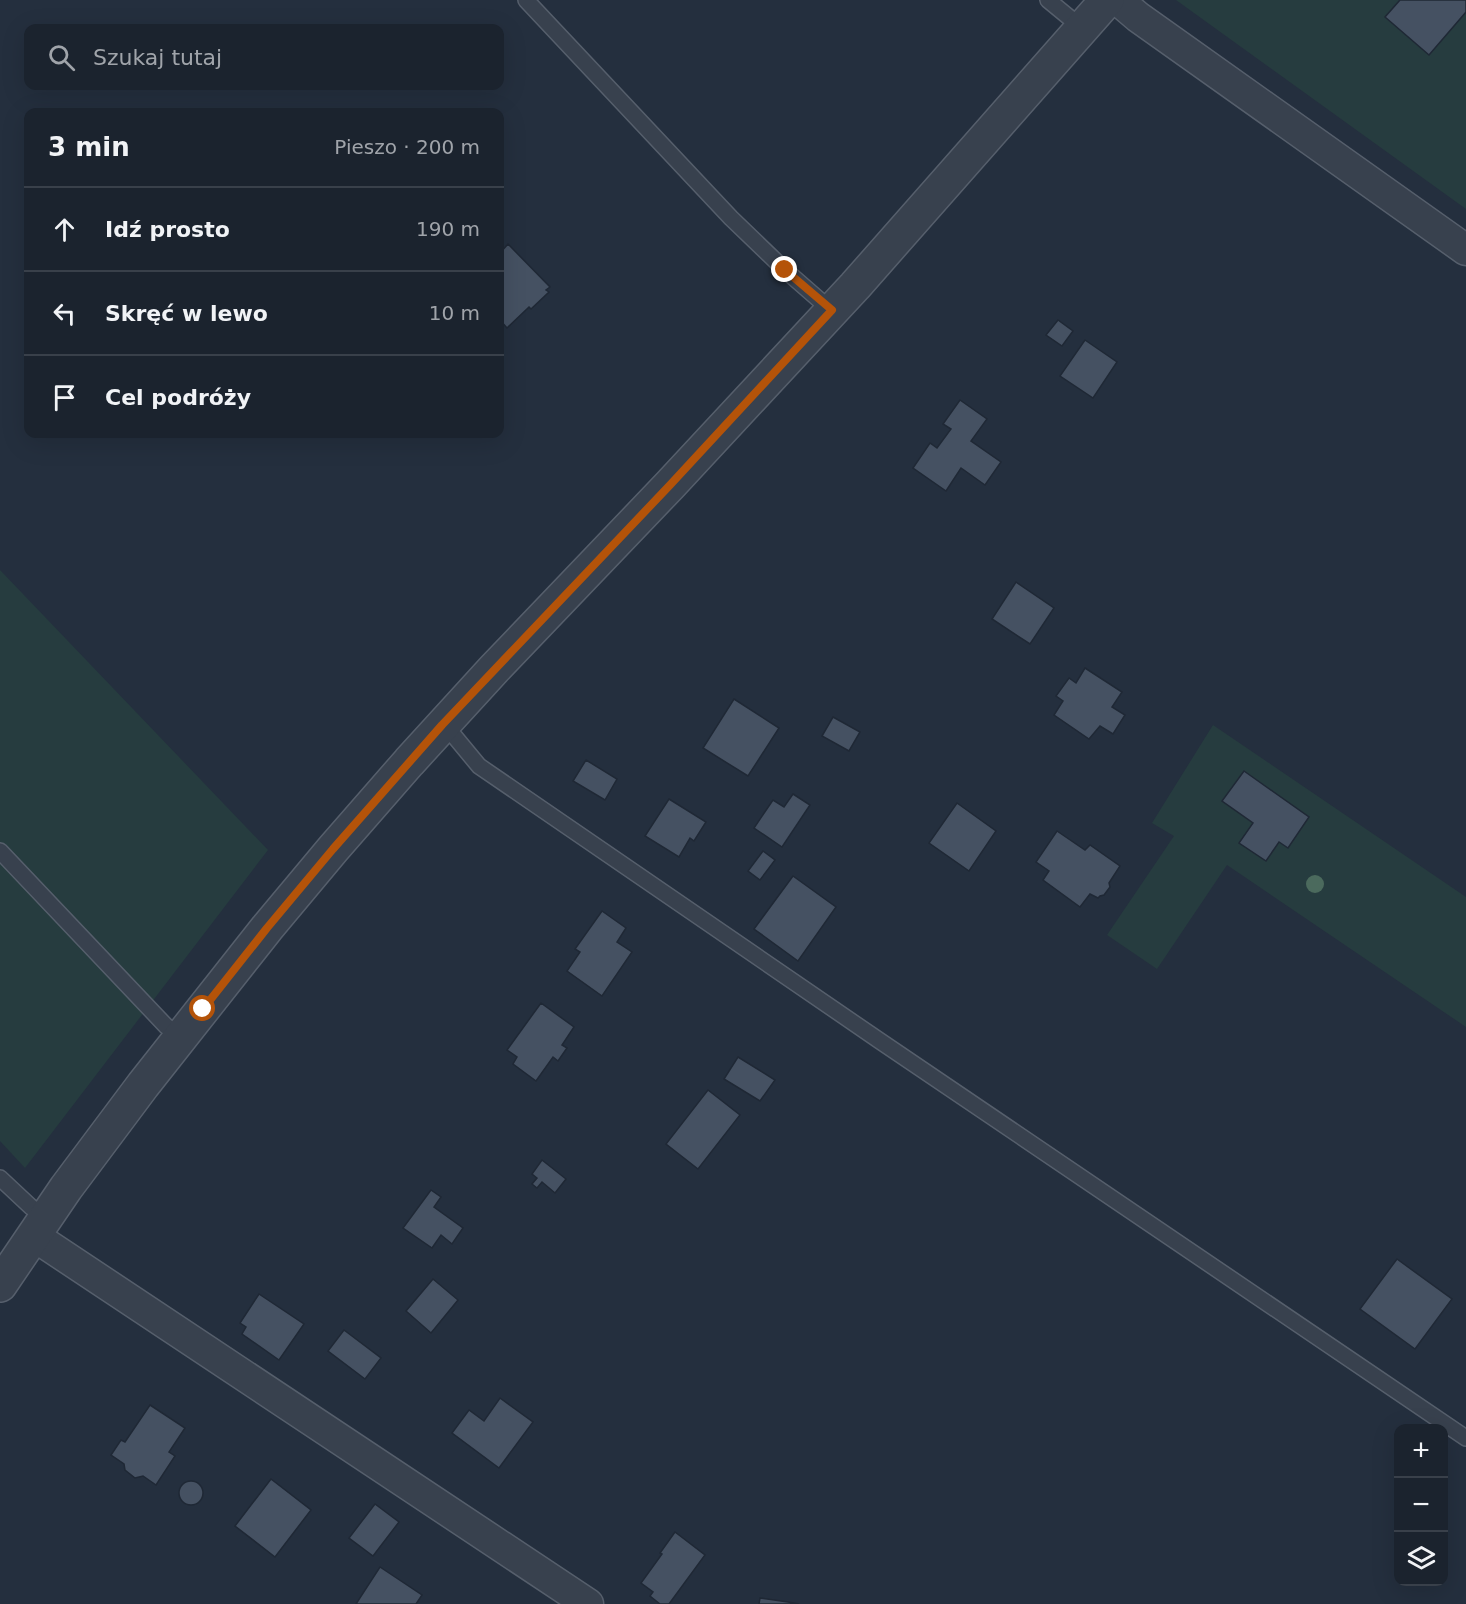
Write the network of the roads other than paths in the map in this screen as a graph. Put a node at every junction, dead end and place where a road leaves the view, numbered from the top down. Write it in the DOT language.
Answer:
graph roads {
  1 [pos="526,0"];
  2 [pos="1048,0"];
  3 [pos="1107,0"];
  4 [pos="1118,0"];
  5 [pos="1082,28"];
  6 [pos="1466,250"];
  7 [pos="832,310"];
  8 [pos="442,725"];
  9 [pos="0,851"];
  10 [pos="180,1037"];
  11 [pos="0,1178"];
  12 [pos="40,1226"];
  13 [pos="0,1286"];
  14 [pos="1466,1438"];
  15 [pos="588,1604"];
  1 -- 7 [label="lane"];
  2 -- 5 [label="lane"];
  3 -- 5 [label="street"];
  4 -- 6 [label="street"];
  5 -- 7 [label="street"];
  7 -- 8 [label="street"];
  8 -- 10 [label="street"];
  8 -- 14 [label="lane"];
  9 -- 10 [label="lane"];
  10 -- 12 [label="street"];
  11 -- 12 [label="lane"];
  12 -- 13 [label="street"];
  12 -- 15 [label="street"];
}
